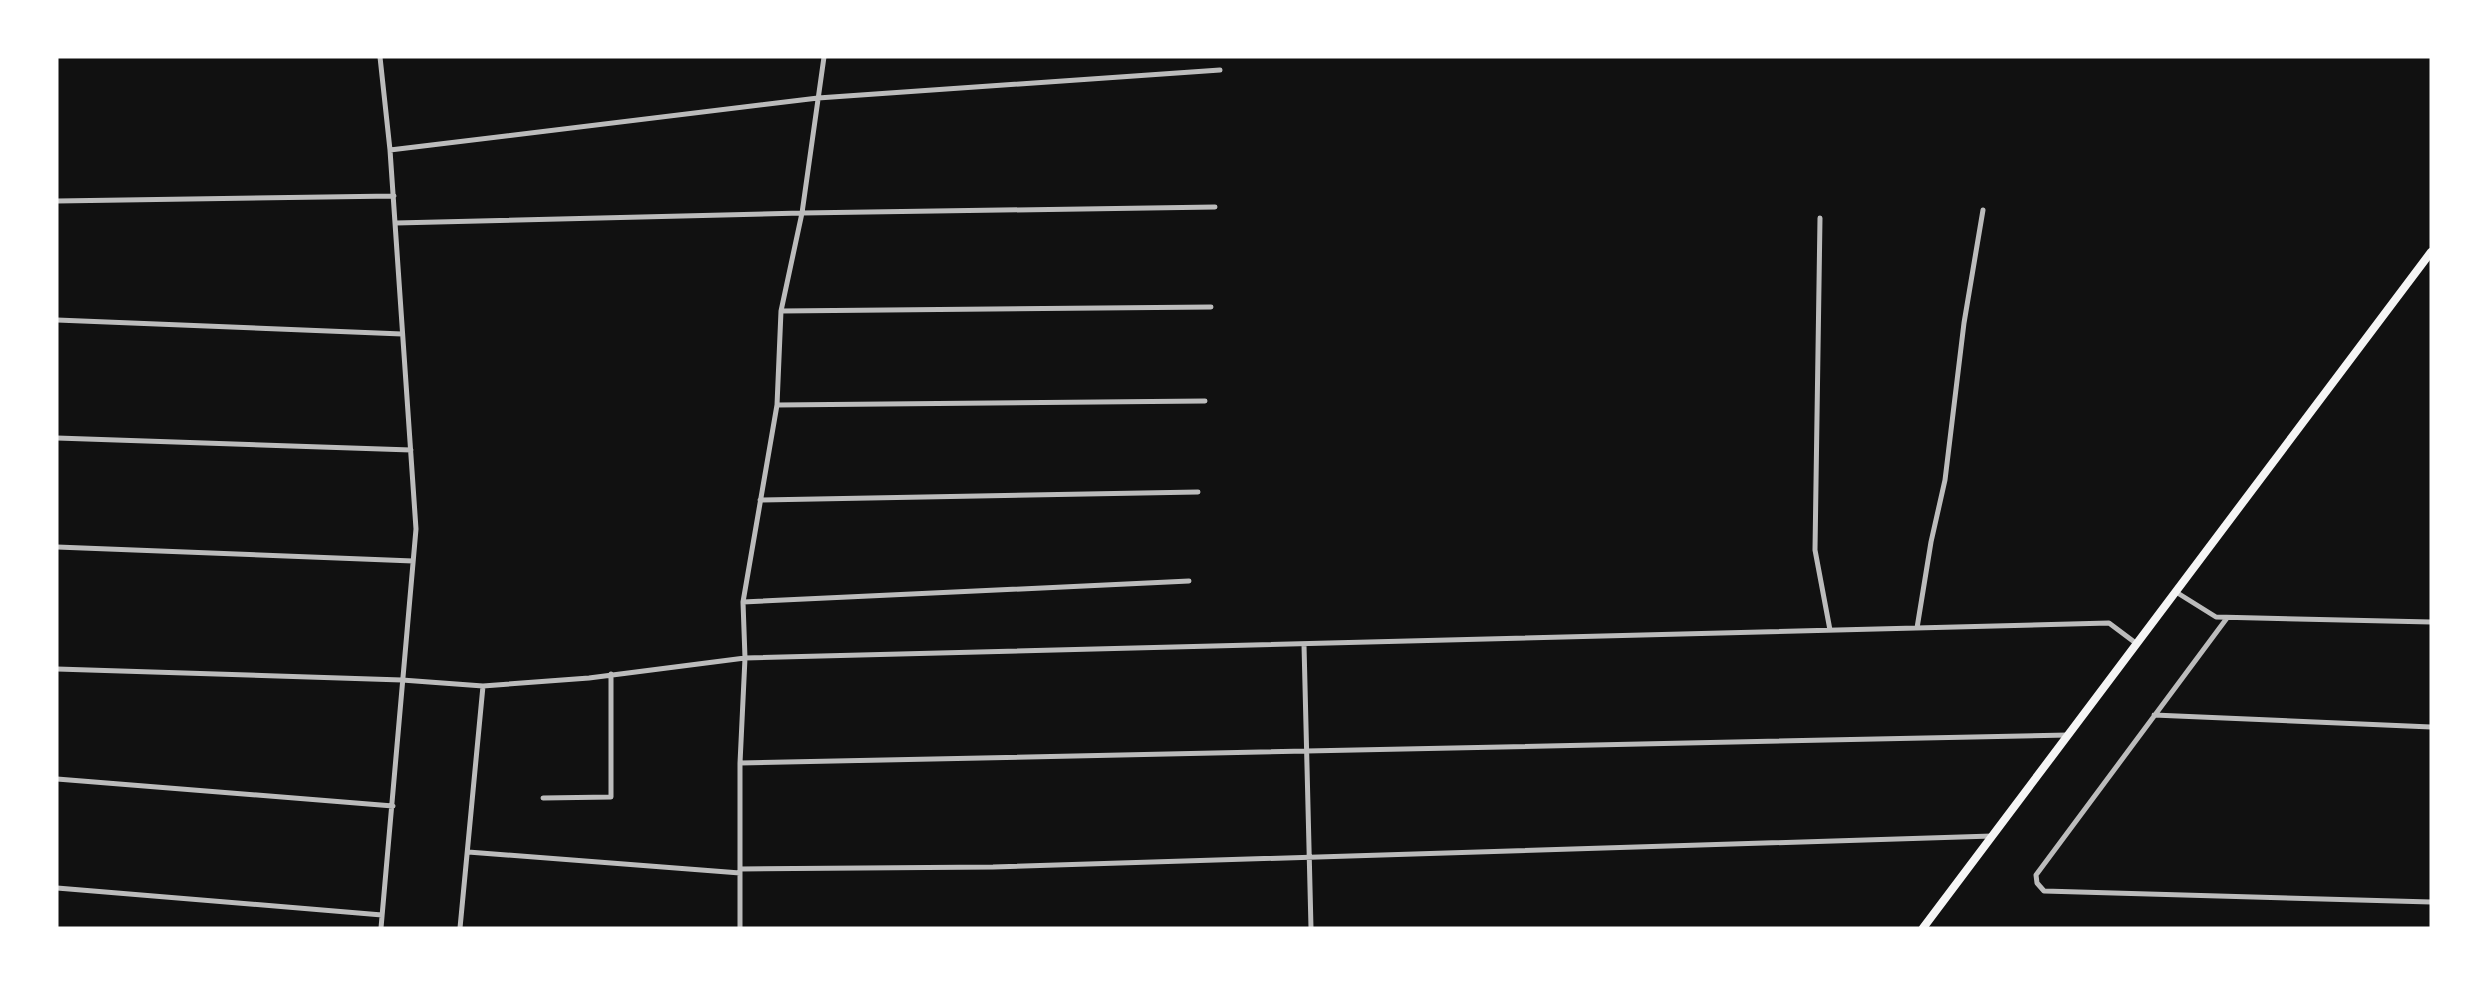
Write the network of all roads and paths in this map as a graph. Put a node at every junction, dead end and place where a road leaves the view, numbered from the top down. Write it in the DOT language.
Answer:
graph roads {
  1 [pos="380,57"];
  2 [pos="824,57"];
  3 [pos="1220,70"];
  4 [pos="818,98"];
  5 [pos="390,150"];
  6 [pos="394,196"];
  7 [pos="57,201"];
  8 [pos="1215,207"];
  9 [pos="1983,210"];
  10 [pos="802,213"];
  11 [pos="1820,218"];
  12 [pos="396,223"];
  13 [pos="2431,252"];
  14 [pos="1211,307"];
  15 [pos="781,311"];
  16 [pos="57,320"];
  17 [pos="402,334"];
  18 [pos="1205,401"];
  19 [pos="777,405"];
  20 [pos="57,438"];
  21 [pos="411,450"];
  22 [pos="1198,492"];
  23 [pos="760,500"];
  24 [pos="57,547"];
  25 [pos="413,561"];
  26 [pos="1189,581"];
  27 [pos="2176,592"];
  28 [pos="743,602"];
  29 [pos="2227,618"];
  30 [pos="2431,622"];
  31 [pos="1917,628"];
  32 [pos="1830,630"];
  33 [pos="2137,644"];
  34 [pos="1304,645"];
  35 [pos="745,658"];
  36 [pos="57,669"];
  37 [pos="611,674"];
  38 [pos="402,680"];
  39 [pos="483,686"];
  40 [pos="2154,716"];
  41 [pos="2431,727"];
  42 [pos="2068,735"];
  43 [pos="1307,750"];
  44 [pos="741,763"];
  45 [pos="57,779"];
  46 [pos="543,798"];
  47 [pos="393,806"];
  48 [pos="1992,836"];
  49 [pos="468,852"];
  50 [pos="1309,857"];
  51 [pos="740,871"];
  52 [pos="57,888"];
  53 [pos="2431,902"];
  54 [pos="382,915"];
  55 [pos="381,928"];
  56 [pos="460,928"];
  57 [pos="740,928"];
  58 [pos="1311,928"];
  59 [pos="1923,928"];
  1 -- 5 [label="street"];
  2 -- 4 [label="street"];
  3 -- 4 [label="street"];
  4 -- 5 [label="street"];
  4 -- 10 [label="street"];
  5 -- 6 [label="street"];
  6 -- 7 [label="street"];
  6 -- 12 [label="street"];
  8 -- 10 [label="street"];
  9 -- 31 [label="street"];
  10 -- 12 [label="street"];
  10 -- 15 [label="street"];
  11 -- 32 [label="street"];
  12 -- 17 [label="street"];
  13 -- 27 [label="main road"];
  14 -- 15 [label="street"];
  15 -- 19 [label="street"];
  16 -- 17 [label="street"];
  17 -- 21 [label="street"];
  18 -- 19 [label="street"];
  19 -- 23 [label="street"];
  20 -- 21 [label="street"];
  21 -- 25 [label="street"];
  22 -- 23 [label="street"];
  23 -- 28 [label="street"];
  24 -- 25 [label="street"];
  25 -- 38 [label="street"];
  26 -- 28 [label="street"];
  27 -- 29 [label="street"];
  27 -- 33 [label="main road"];
  28 -- 35 [label="street"];
  29 -- 30 [label="street"];
  29 -- 40 [label="street"];
  31 -- 32 [label="street"];
  31 -- 33 [label="street"];
  32 -- 34 [label="street"];
  33 -- 42 [label="main road"];
  34 -- 35 [label="street"];
  34 -- 43 [label="street"];
  35 -- 37 [label="street"];
  35 -- 44 [label="street"];
  36 -- 38 [label="street"];
  37 -- 39 [label="street"];
  37 -- 46 [label="street"];
  38 -- 39 [label="street"];
  38 -- 47 [label="street"];
  39 -- 49 [label="street"];
  40 -- 41 [label="street"];
  40 -- 53 [label="street"];
  42 -- 43 [label="street"];
  42 -- 48 [label="main road"];
  43 -- 44 [label="street"];
  43 -- 50 [label="street"];
  44 -- 51 [label="street"];
  45 -- 47 [label="street"];
  47 -- 54 [label="street"];
  48 -- 50 [label="street"];
  48 -- 59 [label="main road"];
  49 -- 51 [label="street"];
  49 -- 56 [label="street"];
  50 -- 51 [label="street"];
  50 -- 58 [label="street"];
  51 -- 57 [label="street"];
  52 -- 54 [label="street"];
  54 -- 55 [label="street"];
}
